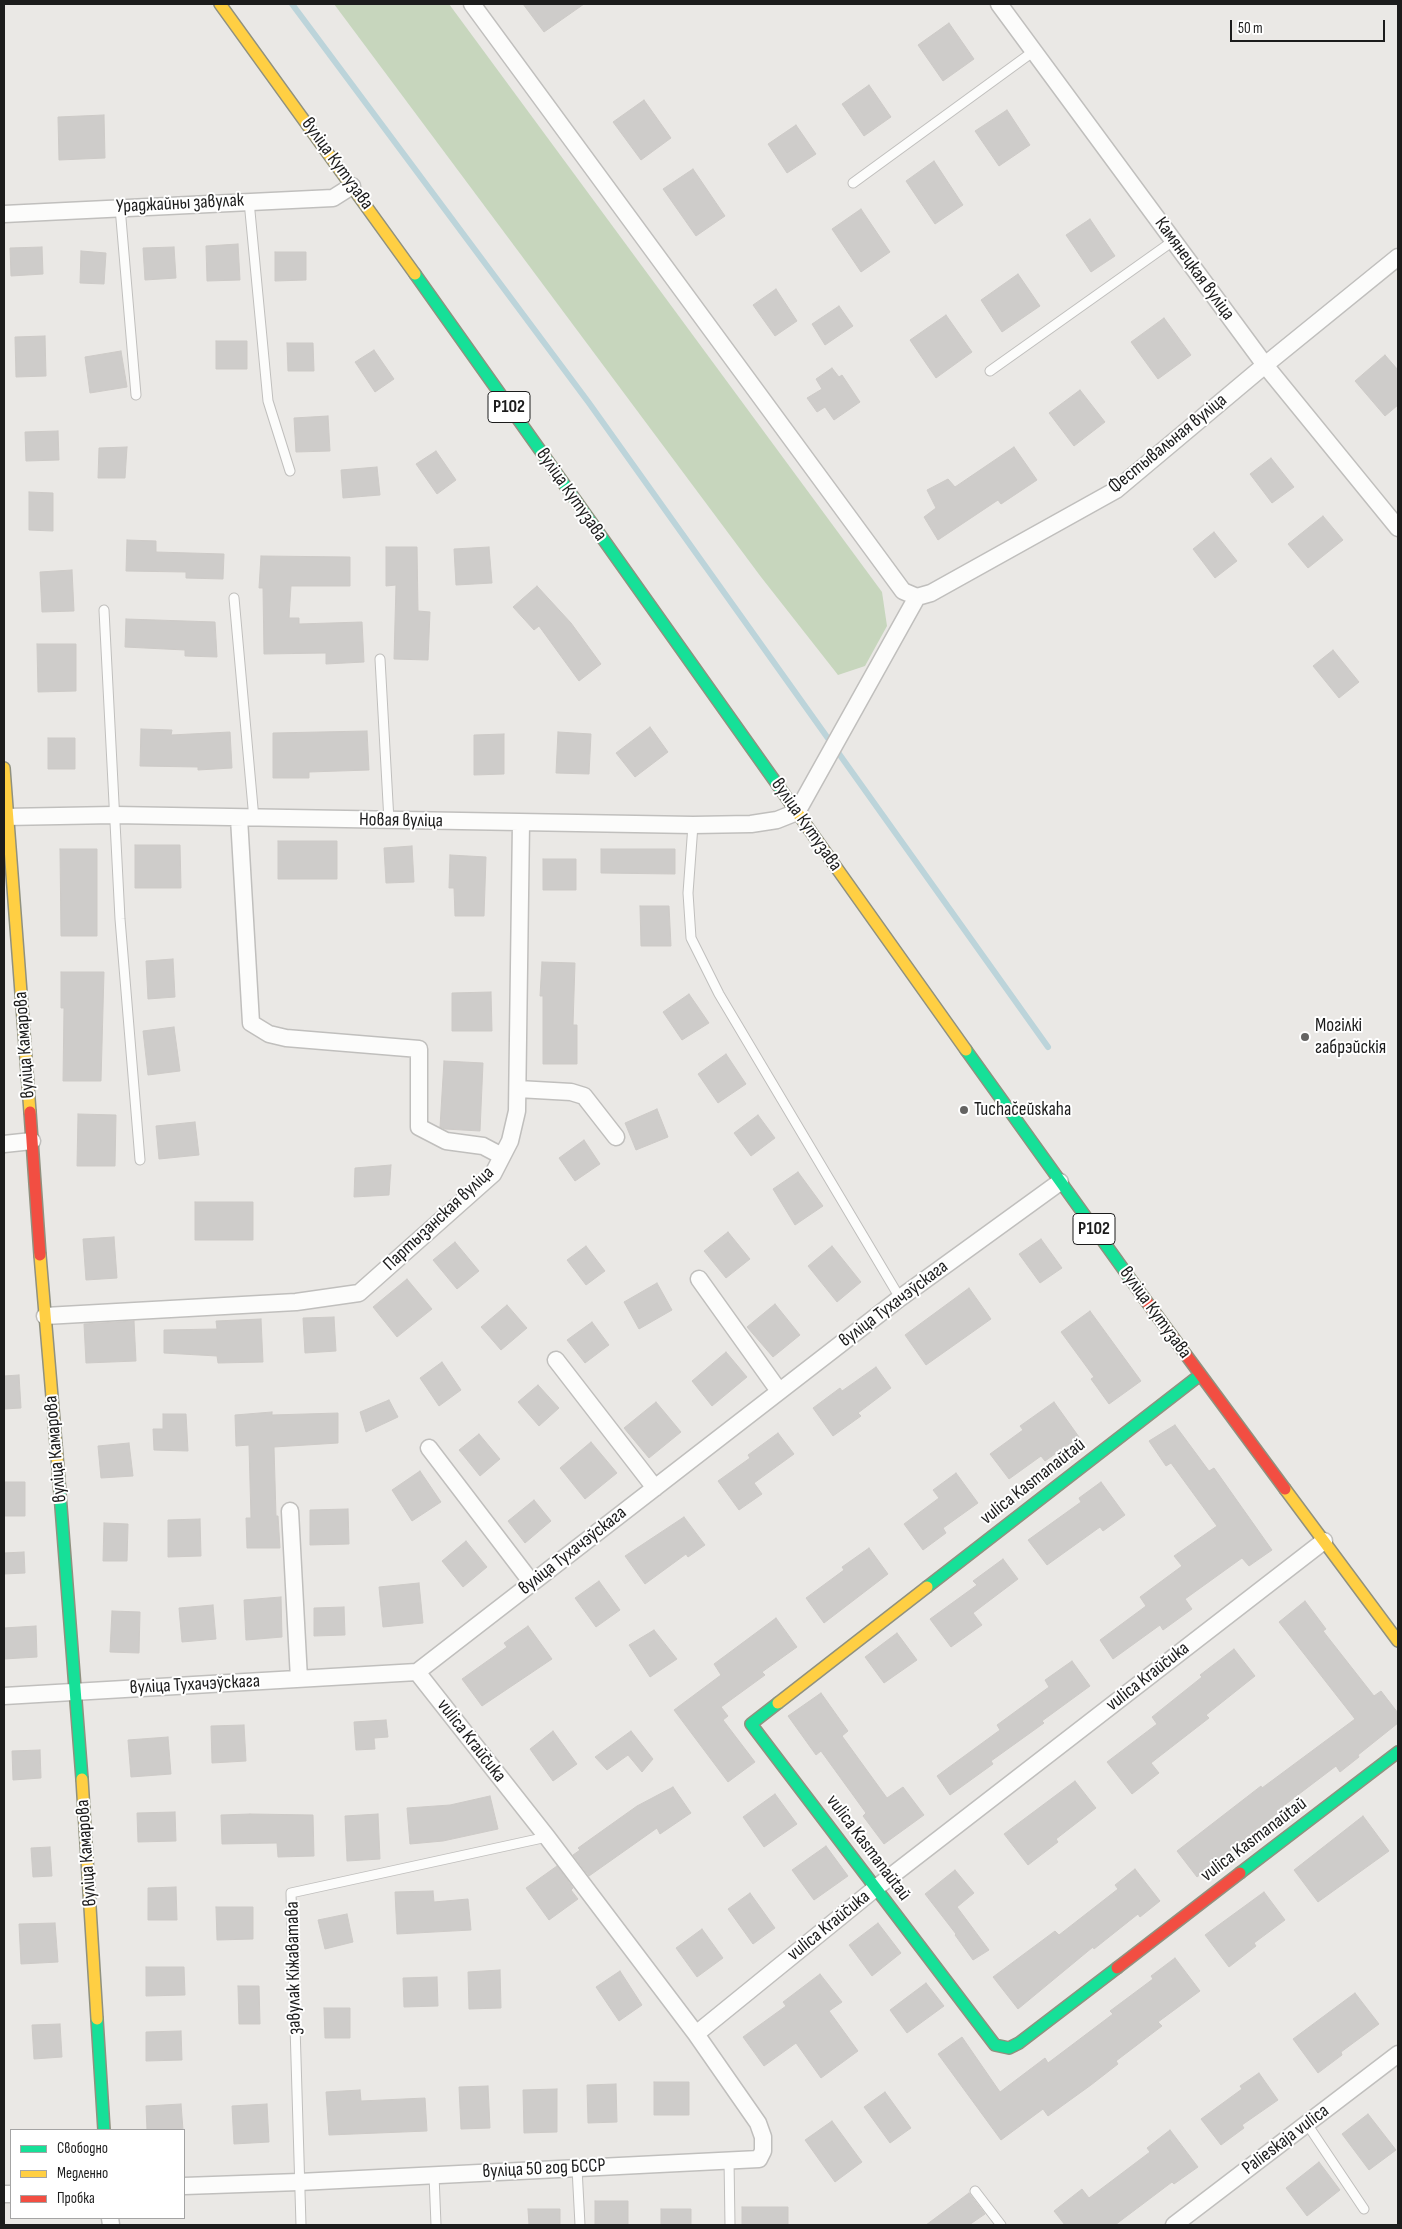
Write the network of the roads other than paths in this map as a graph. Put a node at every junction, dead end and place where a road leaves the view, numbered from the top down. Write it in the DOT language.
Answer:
graph roads {
  1 [pos="220,4"];
  2 [pos="472,4"];
  3 [pos="999,4"];
  4 [pos="1034,51"];
  5 [pos="853,183"];
  6 [pos="352,186"];
  7 [pos="248,201"];
  8 [pos="120,207"];
  9 [pos="4,214"];
  10 [pos="1173,241"];
  11 [pos="1398,258"];
  12 [pos="1264,365"];
  13 [pos="990,371"];
  14 [pos="136,396"];
  15 [pos="290,471"];
  16 [pos="1398,528"];
  17 [pos="910,594"];
  18 [pos="234,598"];
  19 [pos="104,610"];
  20 [pos="380,660"];
  21 [pos="4,768"];
  22 [pos="797,812"];
  23 [pos="114,816"];
  24 [pos="5,817"];
  25 [pos="246,818"];
  26 [pos="389,821"];
  27 [pos="521,823"];
  28 [pos="693,825"];
  29 [pos="518,1089"];
  30 [pos="616,1137"];
  31 [pos="32,1141"];
  32 [pos="4,1144"];
  33 [pos="502,1156"];
  34 [pos="140,1160"];
  35 [pos="1060,1182"];
  36 [pos="699,1279"];
  37 [pos="900,1298"];
  38 [pos="45,1316"];
  39 [pos="556,1360"];
  40 [pos="1200,1375"];
  41 [pos="779,1391"];
  42 [pos="429,1448"];
  43 [pos="655,1488"];
  44 [pos="290,1511"];
  45 [pos="1324,1541"];
  46 [pos="532,1583"];
  47 [pos="1398,1640"];
  48 [pos="417,1672"];
  49 [pos="299,1679"];
  50 [pos="76,1692"];
  51 [pos="4,1696"];
  52 [pos="1398,1752"];
  53 [pos="547,1837"];
  54 [pos="877,1887"];
  55 [pos="696,2034"];
  56 [pos="1398,2054"];
  57 [pos="1307,2124"];
  58 [pos="104,2129"];
  59 [pos="729,2160"];
  60 [pos="577,2168"];
  61 [pos="434,2175"];
  62 [pos="299,2182"];
  63 [pos="185,2186"];
  64 [pos="975,2191"];
  65 [pos="1364,2209"];
  66 [pos="301,2225"];
  67 [pos="436,2225"];
  68 [pos="580,2225"];
  69 [pos="730,2225"];
  70 [pos="1001,2225"];
  71 [pos="1174,2225"];
  1 -- 6 [label="street, вуліца Кутузава / Р102"];
  2 -- 17 [label="street"];
  3 -- 4 [label="street, Камянецкая вуліца"];
  4 -- 5 [label="lane"];
  4 -- 10 [label="street, Камянецкая вуліца"];
  6 -- 7 [label="street, Ураджайны завулак"];
  6 -- 22 [label="street, вуліца Кутузава / Р102"];
  7 -- 8 [label="street, Ураджайны завулак"];
  7 -- 15 [label="lane"];
  8 -- 9 [label="street, Ураджайны завулак"];
  8 -- 14 [label="lane"];
  10 -- 12 [label="street, Камянецкая вуліца"];
  10 -- 13 [label="lane"];
  11 -- 12 [label="street, Фестывальная вуліца"];
  12 -- 16 [label="street, Камянецкая вуліца"];
  12 -- 17 [label="street, Фестывальная вуліца"];
  17 -- 22 [label="street"];
  18 -- 25 [label="lane"];
  19 -- 23 [label="lane"];
  20 -- 26 [label="lane"];
  21 -- 24 [label="street, вуліца Камарова"];
  22 -- 28 [label="street, Новая вуліца"];
  22 -- 35 [label="street, вуліца Кутузава / Р102"];
  23 -- 24 [label="street, Новая вуліца"];
  23 -- 25 [label="street, Новая вуліца"];
  23 -- 34 [label="lane"];
  24 -- 31 [label="street, вуліца Камарова"];
  25 -- 26 [label="street, Новая вуліца"];
  25 -- 33 [label="street"];
  26 -- 27 [label="street, Новая вуліца"];
  27 -- 28 [label="street, Новая вуліца"];
  27 -- 29 [label="street, Партызанская вуліца"];
  28 -- 37 [label="lane"];
  29 -- 30 [label="street"];
  29 -- 33 [label="street, Партызанская вуліца"];
  31 -- 32 [label="street"];
  31 -- 38 [label="street, вуліца Камарова"];
  33 -- 38 [label="street, Партызанская вуліца"];
  35 -- 37 [label="street, вуліца Тухачэўскага"];
  35 -- 40 [label="street, вуліца Кутузава / Р102"];
  36 -- 41 [label="street"];
  37 -- 41 [label="street, вуліца Тухачэўскага"];
  38 -- 50 [label="street, вуліца Камарова"];
  39 -- 43 [label="street"];
  40 -- 45 [label="street, вуліца Кутузава / Р102"];
  40 -- 54 [label="street, vulica Kasmanaŭtaŭ"];
  41 -- 43 [label="street, вуліца Тухачэўскага"];
  42 -- 46 [label="street"];
  43 -- 46 [label="street, вуліца Тухачэўскага"];
  44 -- 49 [label="street"];
  45 -- 47 [label="street, вуліца Кутузава / Р102"];
  45 -- 54 [label="street, vulica Kraŭčuka"];
  46 -- 48 [label="street, вуліца Тухачэўскага"];
  48 -- 49 [label="street, вуліца Тухачэўскага"];
  48 -- 53 [label="street, vulica Kraŭčuka"];
  49 -- 50 [label="street, вуліца Тухачэўскага"];
  50 -- 51 [label="street, вуліца Тухачэўскага"];
  50 -- 58 [label="street, вуліца Камарова"];
  52 -- 54 [label="street, vulica Kasmanaŭtaŭ"];
  53 -- 55 [label="street, vulica Kraŭčuka"];
  53 -- 62 [label="lane, завулак Кіжаватава"];
  54 -- 55 [label="street, vulica Kraŭčuka"];
  55 -- 59 [label="street, вуліца 50 год БССР"];
  56 -- 57 [label="street, Palieskaja vulica"];
  57 -- 65 [label="lane"];
  57 -- 71 [label="street, Palieskaja vulica"];
  59 -- 60 [label="street, вуліца 50 год БССР"];
  59 -- 69 [label="lane"];
  60 -- 61 [label="street, вуліца 50 год БССР"];
  60 -- 68 [label="lane"];
  61 -- 62 [label="street, вуліца 50 год БССР"];
  61 -- 67 [label="lane"];
  62 -- 63 [label="street, вуліца 50 год БССР"];
  62 -- 66 [label="lane"];
  64 -- 70 [label="lane"];
}
